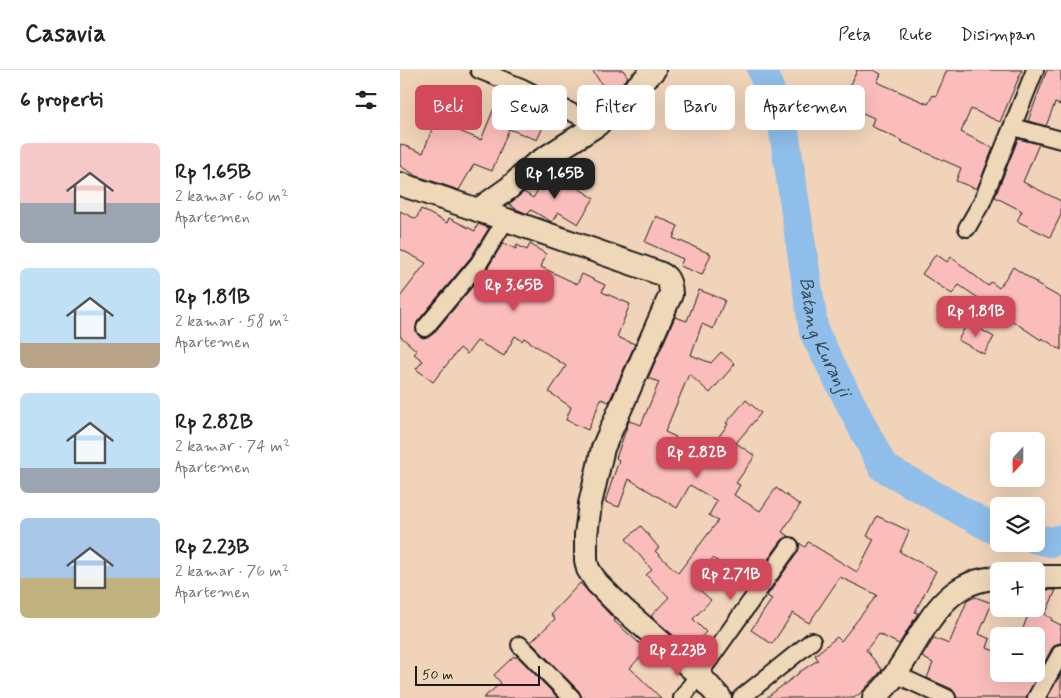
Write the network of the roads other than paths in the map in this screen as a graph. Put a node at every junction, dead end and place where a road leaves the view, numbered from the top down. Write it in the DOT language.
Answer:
graph roads {
  1 [pos="479,70"];
  2 [pos="654,70"];
  3 [pos="1035,70"];
  4 [pos="638,85"];
  5 [pos="577,115"];
  6 [pos="1013,127"];
  7 [pos="589,130"];
  8 [pos="1061,140"];
  9 [pos="400,184"];
  10 [pos="478,210"];
  11 [pos="505,220"];
  12 [pos="967,228"];
  13 [pos="425,328"];
  14 [pos="790,546"];
  15 [pos="1045,577"];
  16 [pos="1061,577"];
  17 [pos="990,578"];
  18 [pos="812,641"];
  19 [pos="520,646"];
  20 [pos="1061,653"];
  21 [pos="895,674"];
  22 [pos="699,675"];
  23 [pos="572,698"];
  24 [pos="682,698"];
  25 [pos="720,698"];
  26 [pos="741,698"];
  27 [pos="874,698"];
  28 [pos="947,698"];
  29 [pos="1036,698"];
  1 -- 5 [label="street"];
  2 -- 4 [label="street"];
  3 -- 6 [label="street"];
  6 -- 8 [label="street"];
  6 -- 12 [label="street"];
  7 -- 10 [label="street"];
  9 -- 10 [label="street"];
  10 -- 11 [label="street"];
  11 -- 13 [label="street"];
  11 -- 22 [label="street"];
  14 -- 22 [label="street"];
  15 -- 16 [label="street"];
  17 -- 21 [label="street"];
  18 -- 26 [label="street"];
  19 -- 23 [label="street"];
  20 -- 29 [label="street"];
  21 -- 27 [label="street"];
  21 -- 28 [label="street"];
  22 -- 24 [label="street"];
  22 -- 25 [label="street"];
}
